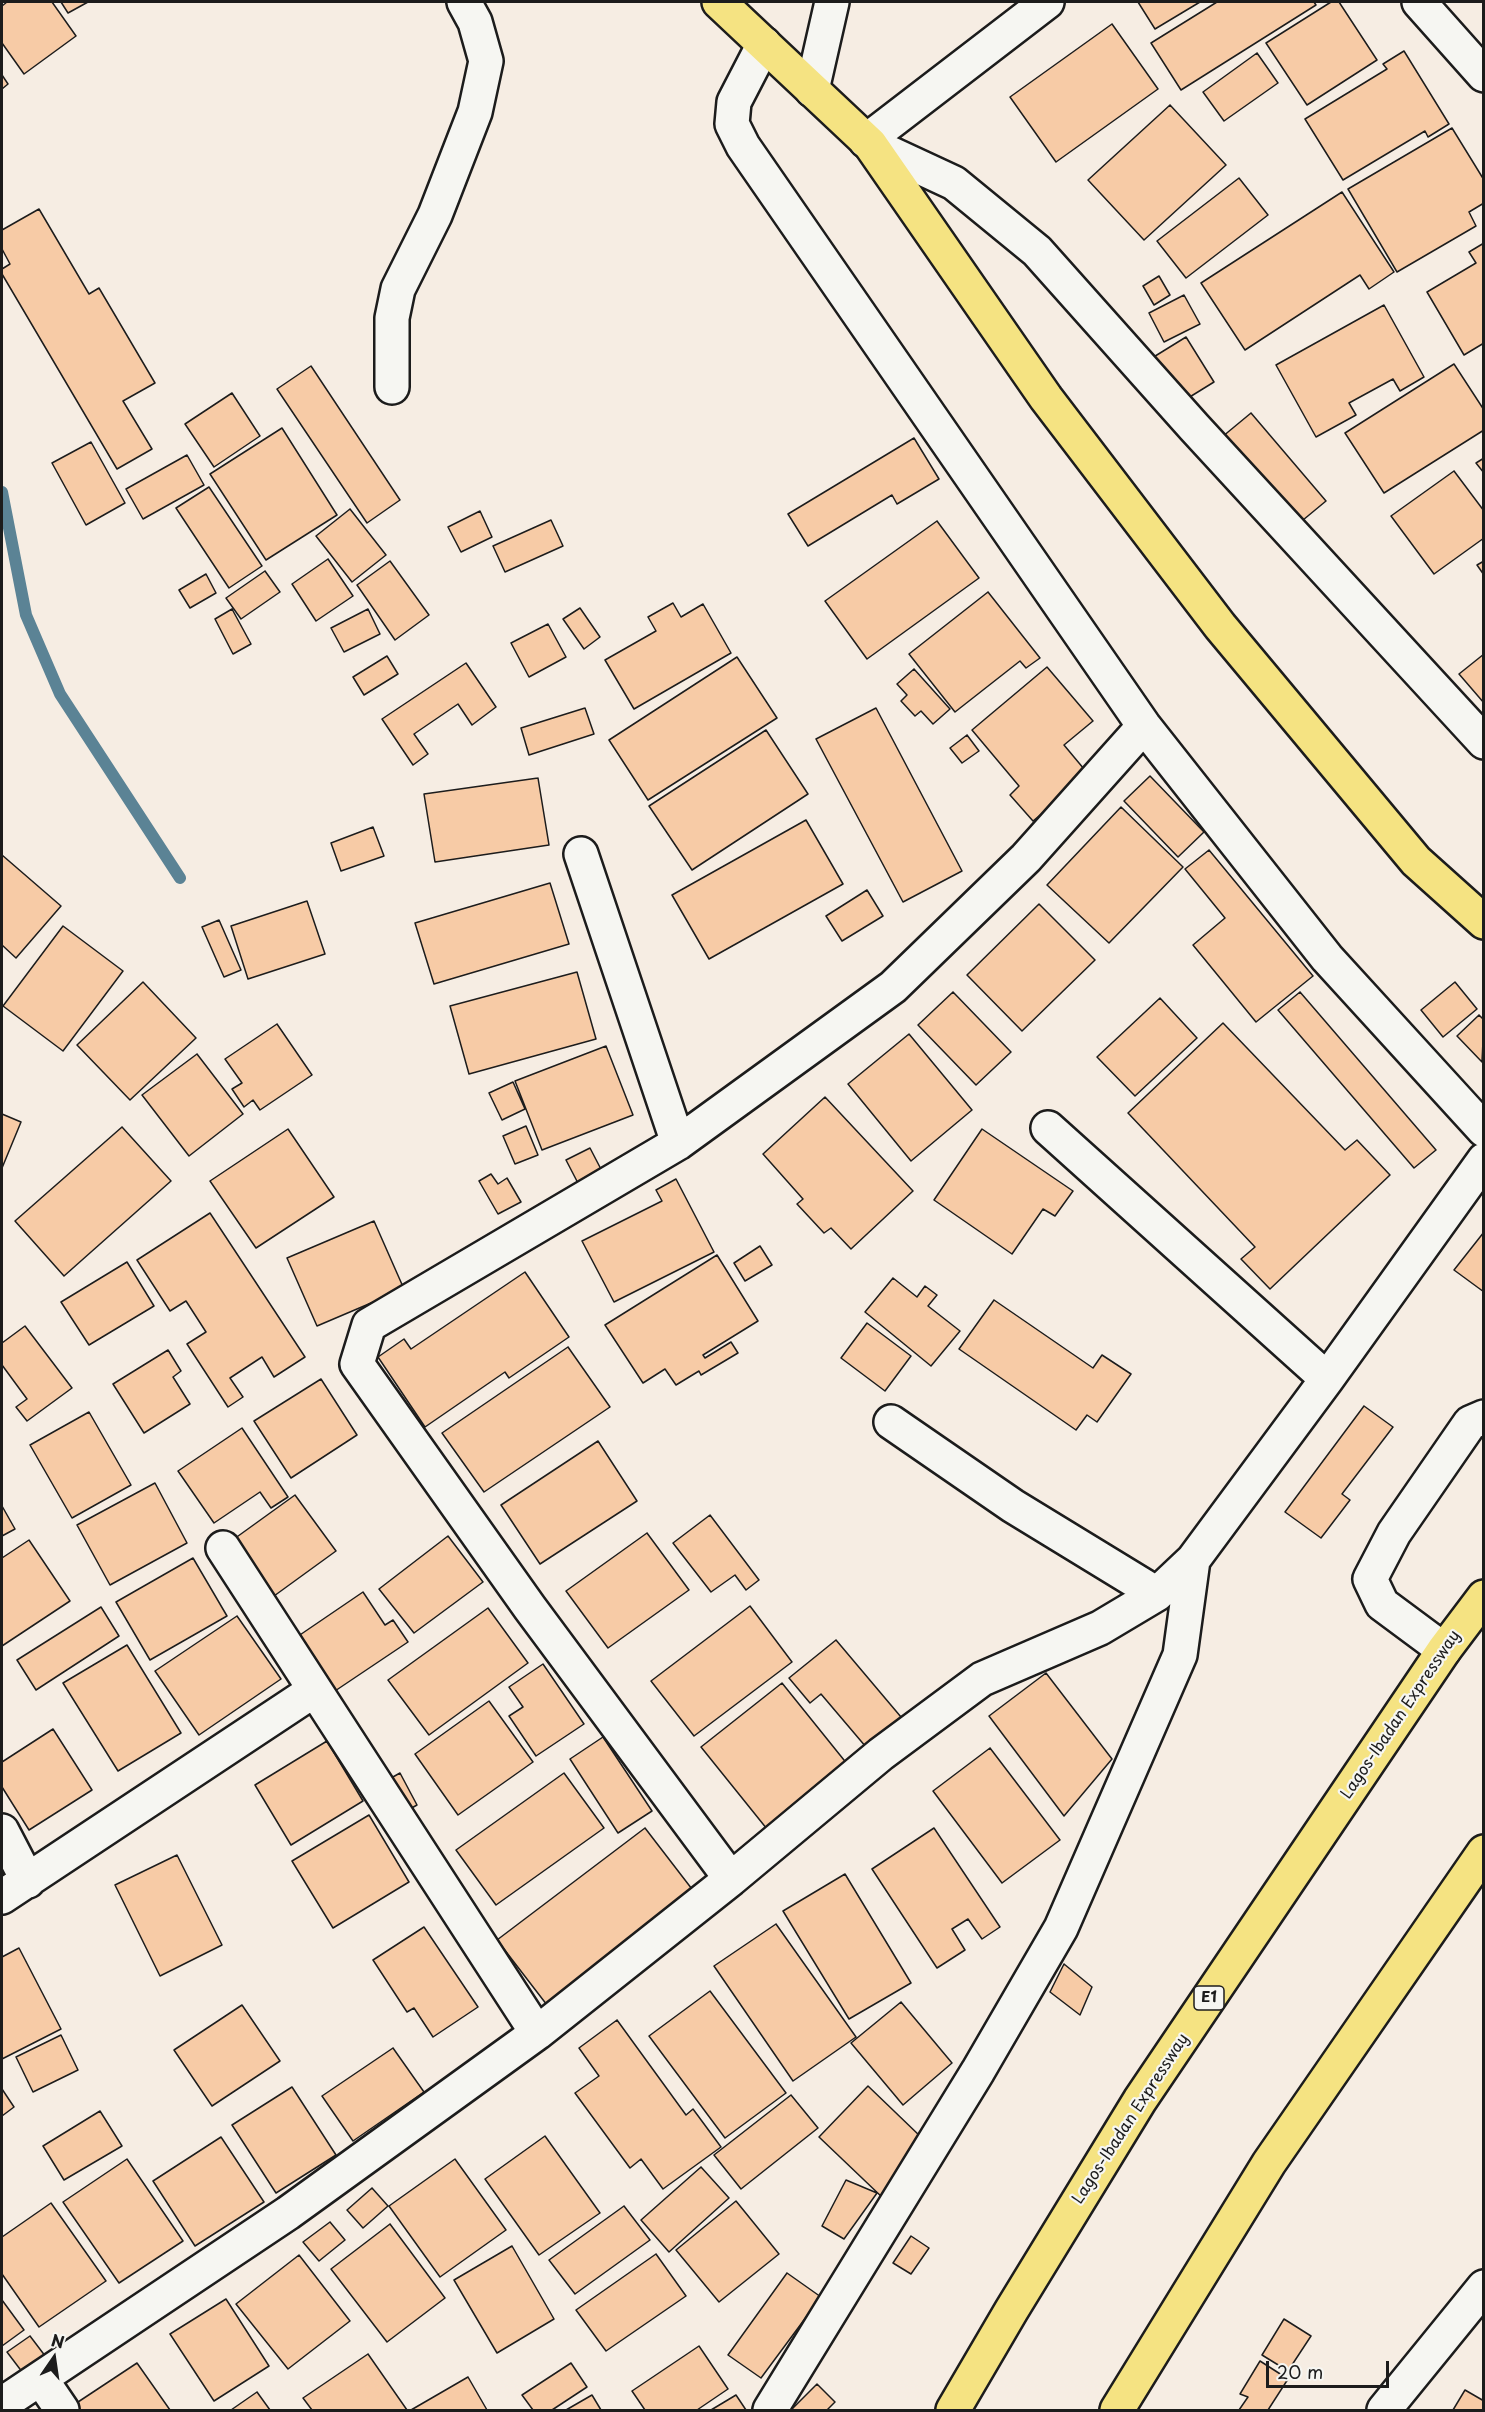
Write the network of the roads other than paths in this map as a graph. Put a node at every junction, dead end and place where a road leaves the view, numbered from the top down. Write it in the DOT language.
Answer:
graph roads {
  1 [pos="464,2"];
  2 [pos="719,2"];
  3 [pos="832,2"];
  4 [pos="1047,2"];
  5 [pos="1419,2"];
  6 [pos="764,44"];
  7 [pos="1484,75"];
  8 [pos="812,90"];
  9 [pos="868,142"];
  10 [pos="392,387"];
  11 [pos="1144,726"];
  12 [pos="1484,742"];
  13 [pos="581,854"];
  14 [pos="1484,922"];
  15 [pos="1048,1128"];
  16 [pos="1484,1130"];
  17 [pos="678,1143"];
  18 [pos="1484,1160"];
  19 [pos="1327,1379"];
  20 [pos="1484,1417"];
  21 [pos="891,1422"];
  22 [pos="222,1548"];
  23 [pos="1193,1560"];
  24 [pos="1158,1594"];
  25 [pos="1484,1597"];
  26 [pos="1444,1650"];
  27 [pos="313,1691"];
  28 [pos="2,1832"];
  29 [pos="1484,1852"];
  30 [pos="731,1879"];
  31 [pos="15,1889"];
  32 [pos="537,2033"];
  33 [pos="1484,2287"];
  34 [pos="41,2379"];
  35 [pos="2,2404"];
  36 [pos="62,2410"];
  37 [pos="770,2410"];
  38 [pos="953,2410"];
  39 [pos="1117,2410"];
  40 [pos="1384,2410"];
  1 -- 10 [label="street"];
  2 -- 6 [label="main road"];
  3 -- 8 [label="street"];
  4 -- 9 [label="street"];
  5 -- 7 [label="street"];
  6 -- 8 [label="main road"];
  6 -- 11 [label="street"];
  8 -- 9 [label="main road"];
  9 -- 12 [label="street"];
  9 -- 14 [label="main road"];
  11 -- 16 [label="street"];
  11 -- 17 [label="street"];
  13 -- 17 [label="street"];
  15 -- 19 [label="street"];
  17 -- 30 [label="street"];
  18 -- 19 [label="street"];
  19 -- 23 [label="street"];
  20 -- 26 [label="street"];
  21 -- 24 [label="street"];
  22 -- 27 [label="street"];
  23 -- 24 [label="street"];
  23 -- 37 [label="street"];
  24 -- 30 [label="street"];
  25 -- 26 [label="main road, Lagos-Ibadan Expressway / E1"];
  26 -- 38 [label="main road, Lagos-Ibadan Expressway / E1"];
  27 -- 31 [label="street"];
  27 -- 32 [label="street"];
  28 -- 31 [label="street"];
  29 -- 39 [label="main road"];
  30 -- 32 [label="street"];
  32 -- 34 [label="street"];
  33 -- 40 [label="street"];
  34 -- 35 [label="street"];
  34 -- 36 [label="street"];
}
